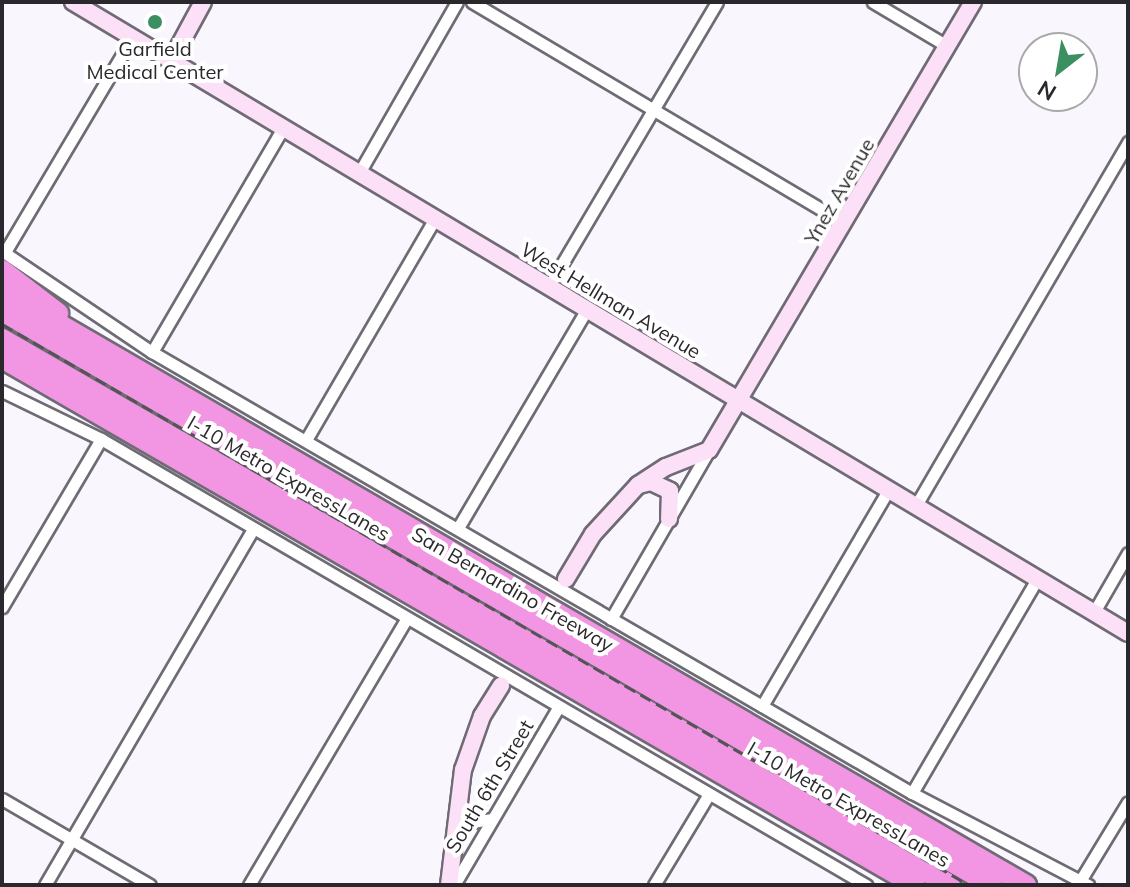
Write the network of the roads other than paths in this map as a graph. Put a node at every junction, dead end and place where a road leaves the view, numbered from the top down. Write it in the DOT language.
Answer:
graph roads {
  1 [pos="73,2"];
  2 [pos="203,2"];
  3 [pos="457,2"];
  4 [pos="472,2"];
  5 [pos="717,2"];
  6 [pos="873,2"];
  7 [pos="973,2"];
  8 [pos="132,38"];
  9 [pos="947,46"];
  10 [pos="171,61"];
  11 [pos="653,110"];
  12 [pos="283,128"];
  13 [pos="1128,142"];
  14 [pos="359,173"];
  15 [pos="435,218"];
  16 [pos="844,223"];
  17 [pos="3,258"];
  18 [pos="549,286"];
  19 [pos="2,291"];
  20 [pos="587,309"];
  21 [pos="2,311"];
  22 [pos="2,339"];
  23 [pos="87,340"];
  24 [pos="152,352"];
  25 [pos="2,358"];
  26 [pos="2,391"];
  27 [pos="740,399"];
  28 [pos="101,439"];
  29 [pos="306,440"];
  30 [pos="709,450"];
  31 [pos="638,485"];
  32 [pos="888,490"];
  33 [pos="915,507"];
  34 [pos="669,519"];
  35 [pos="458,528"];
  36 [pos="253,529"];
  37 [pos="1128,553"];
  38 [pos="566,579"];
  39 [pos="1037,579"];
  40 [pos="2,607"];
  41 [pos="1094,612"];
  42 [pos="406,619"];
  43 [pos="611,619"];
  44 [pos="1128,633"];
  45 [pos="501,685"];
  46 [pos="762,706"];
  47 [pos="558,708"];
  48 [pos="912,793"];
  49 [pos="709,794"];
  50 [pos="2,799"];
  51 [pos="1128,802"];
  52 [pos="456,803"];
  53 [pos="491,819"];
  54 [pos="71,838"];
  55 [pos="1084,883"];
  56 [pos="861,884"];
  57 [pos="45,885"];
  58 [pos="150,885"];
  59 [pos="249,885"];
  60 [pos="451,885"];
  61 [pos="654,885"];
  62 [pos="915,885"];
  63 [pos="950,885"];
  64 [pos="992,885"];
  65 [pos="1026,885"];
  1 -- 8 [label="street, West Hellman Avenue"];
  2 -- 10 [label="street"];
  3 -- 14 [label="street"];
  4 -- 11 [label="street"];
  5 -- 11 [label="street"];
  6 -- 9 [label="street"];
  7 -- 9 [label="street, Ynez Avenue"];
  8 -- 10 [label="street, West Hellman Avenue"];
  8 -- 17 [label="street"];
  9 -- 16 [label="street, Ynez Avenue"];
  10 -- 12 [label="street, West Hellman Avenue"];
  11 -- 16 [label="street"];
  11 -- 18 [label="street"];
  12 -- 14 [label="street, West Hellman Avenue"];
  12 -- 24 [label="street"];
  13 -- 33 [label="street"];
  14 -- 15 [label="street, West Hellman Avenue"];
  15 -- 18 [label="street, West Hellman Avenue"];
  15 -- 29 [label="street"];
  16 -- 27 [label="street, Ynez Avenue"];
  17 -- 23 [label="highway"];
  17 -- 24 [label="street"];
  18 -- 20 [label="street, West Hellman Avenue"];
  19 -- 23 [label="highway, San Bernardino Freeway"];
  20 -- 27 [label="street, West Hellman Avenue"];
  20 -- 35 [label="street"];
  21 -- 64 [label="highway, I-10 Metro ExpressLanes"];
  22 -- 63 [label="highway, I-10 Metro ExpressLanes"];
  23 -- 65 [label="highway, San Bernardino Freeway"];
  24 -- 29 [label="street"];
  25 -- 62 [label="highway"];
  26 -- 28 [label="street"];
  27 -- 30 [label="street"];
  27 -- 32 [label="street, West Hellman Avenue"];
  28 -- 36 [label="street"];
  28 -- 40 [label="street"];
  29 -- 35 [label="street"];
  30 -- 31 [label="street"];
  30 -- 34 [label="street"];
  31 -- 34 [label="street"];
  31 -- 38 [label="street"];
  32 -- 33 [label="street, West Hellman Avenue"];
  32 -- 46 [label="street"];
  33 -- 39 [label="street, West Hellman Avenue"];
  34 -- 43 [label="street"];
  35 -- 43 [label="street"];
  36 -- 42 [label="street"];
  36 -- 54 [label="street"];
  37 -- 41 [label="street"];
  39 -- 41 [label="street, West Hellman Avenue"];
  39 -- 48 [label="street"];
  41 -- 44 [label="street, West Hellman Avenue"];
  42 -- 47 [label="street"];
  42 -- 59 [label="street"];
  43 -- 46 [label="street"];
  45 -- 52 [label="street, South 6th Street"];
  46 -- 48 [label="street"];
  47 -- 49 [label="street"];
  47 -- 53 [label="street, South 6th Street"];
  48 -- 55 [label="street"];
  49 -- 56 [label="street"];
  49 -- 61 [label="street"];
  50 -- 54 [label="street"];
  51 -- 55 [label="street"];
  52 -- 53 [label="street"];
  52 -- 60 [label="street, South 6th Street"];
  53 -- 60 [label="street, South 6th Street"];
  54 -- 57 [label="street"];
  54 -- 58 [label="street"];
}
